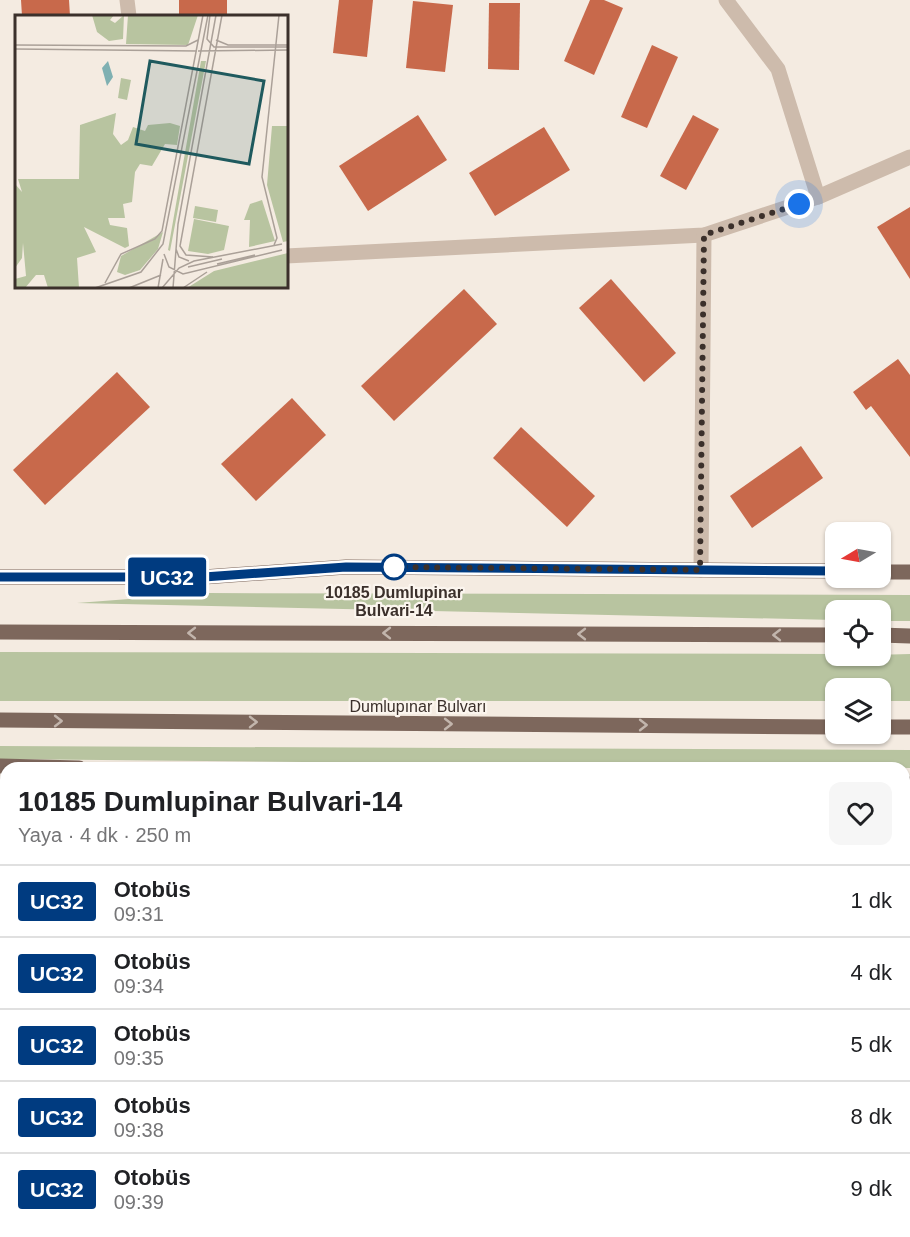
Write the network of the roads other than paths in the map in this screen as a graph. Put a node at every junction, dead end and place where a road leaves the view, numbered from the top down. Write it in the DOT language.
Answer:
graph roads {
  1 [pos="127,0"];
  2 [pos="726,0"];
  3 [pos="129,15"];
  4 [pos="910,157"];
  5 [pos="818,197"];
  6 [pos="704,235"];
  7 [pos="288,256"];
  8 [pos="700,570"];
  9 [pos="825,571"];
  10 [pos="891,572"];
  11 [pos="910,572"];
  12 [pos="0,577"];
  13 [pos="0,632"];
  14 [pos="825,635"];
  15 [pos="891,635"];
  16 [pos="910,636"];
  17 [pos="0,720"];
  18 [pos="825,727"];
  19 [pos="891,727"];
  20 [pos="910,728"];
  1 -- 3 [label="street"];
  2 -- 5 [label="street"];
  4 -- 5 [label="street"];
  5 -- 6 [label="street"];
  6 -- 7 [label="street"];
  6 -- 8 [label="street"];
  8 -- 9 [label="main road"];
  8 -- 12 [label="main road"];
  10 -- 11 [label="main road"];
  14 -- 13 [label="main road, one-way"];
  15 -- 16 [label="main road"];
  17 -- 18 [label="main road, Dumlupınar Bulvarı, one-way"];
  19 -- 20 [label="main road"];
}
